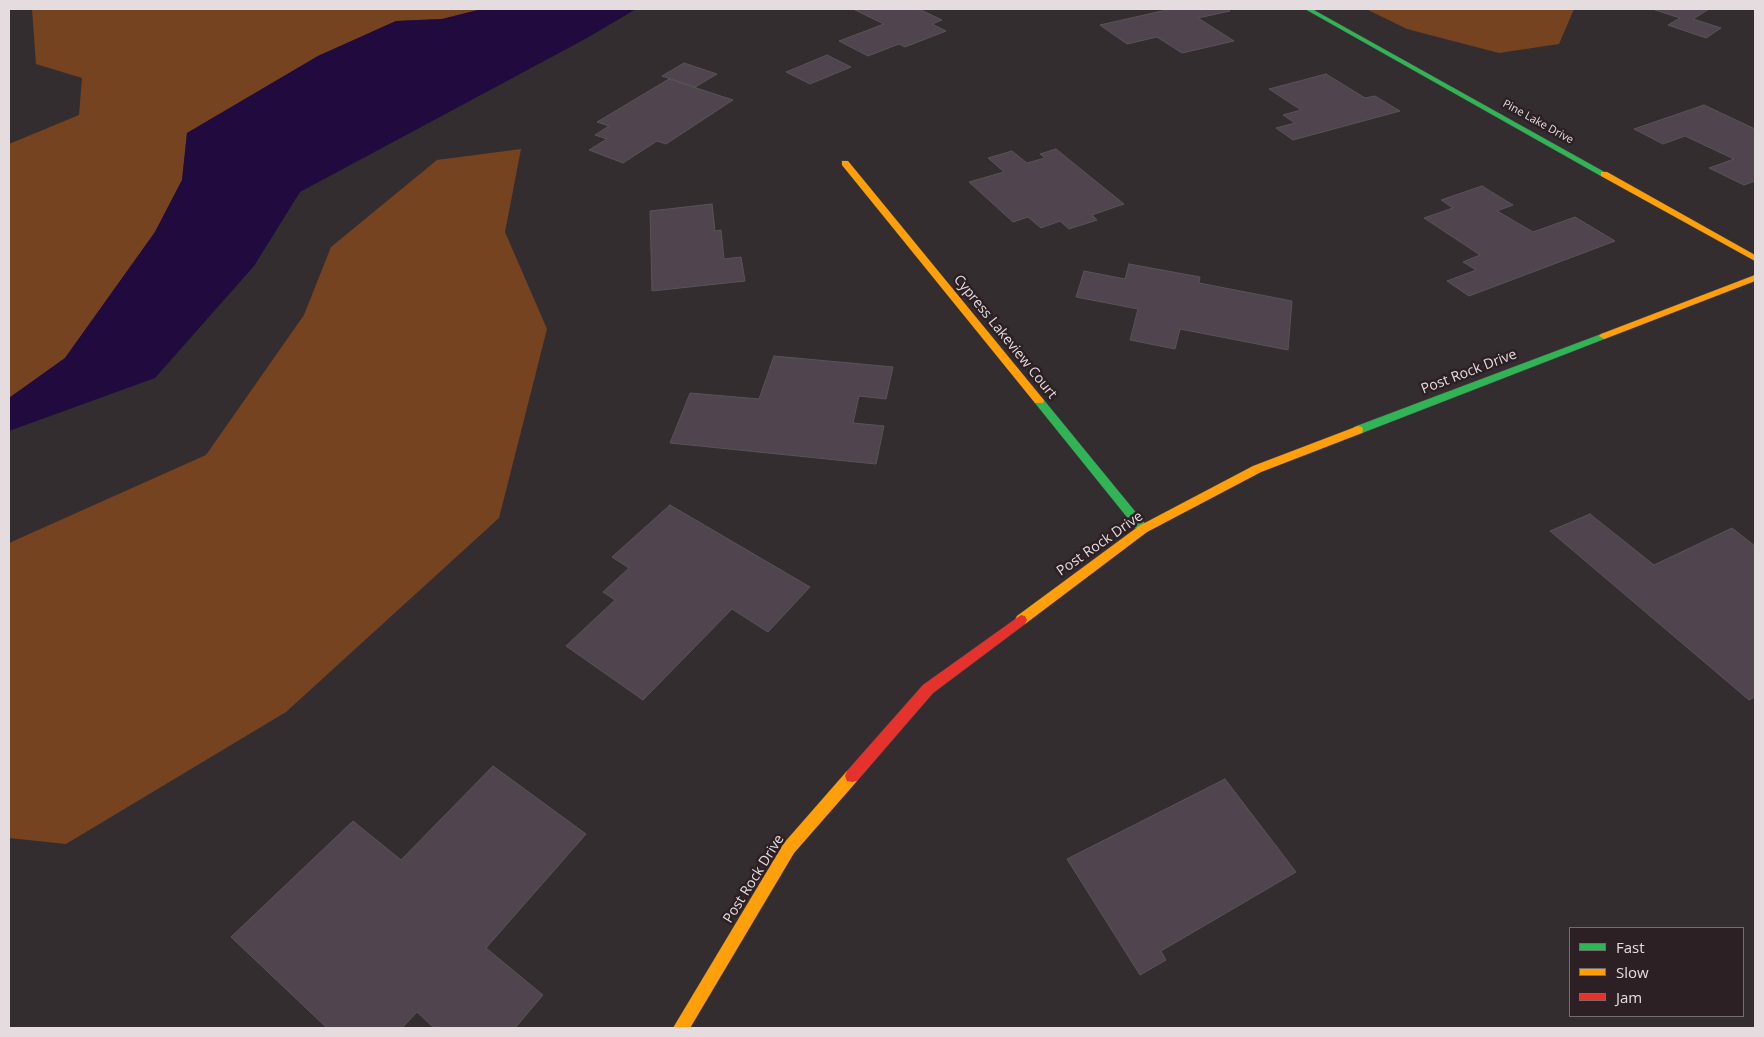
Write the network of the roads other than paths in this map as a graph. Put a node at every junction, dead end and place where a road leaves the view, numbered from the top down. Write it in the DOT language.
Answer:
graph roads {
  1 [pos="1308,9"];
  2 [pos="845,163"];
  3 [pos="1755,258"];
  4 [pos="1755,278"];
  5 [pos="1143,529"];
  6 [pos="681,1028"];
  1 -- 3 [label="street, Pine Lake Drive"];
  2 -- 5 [label="street, Cypress Lakeview Court"];
  4 -- 5 [label="street, Post Rock Drive"];
  5 -- 6 [label="street, Post Rock Drive"];
}
